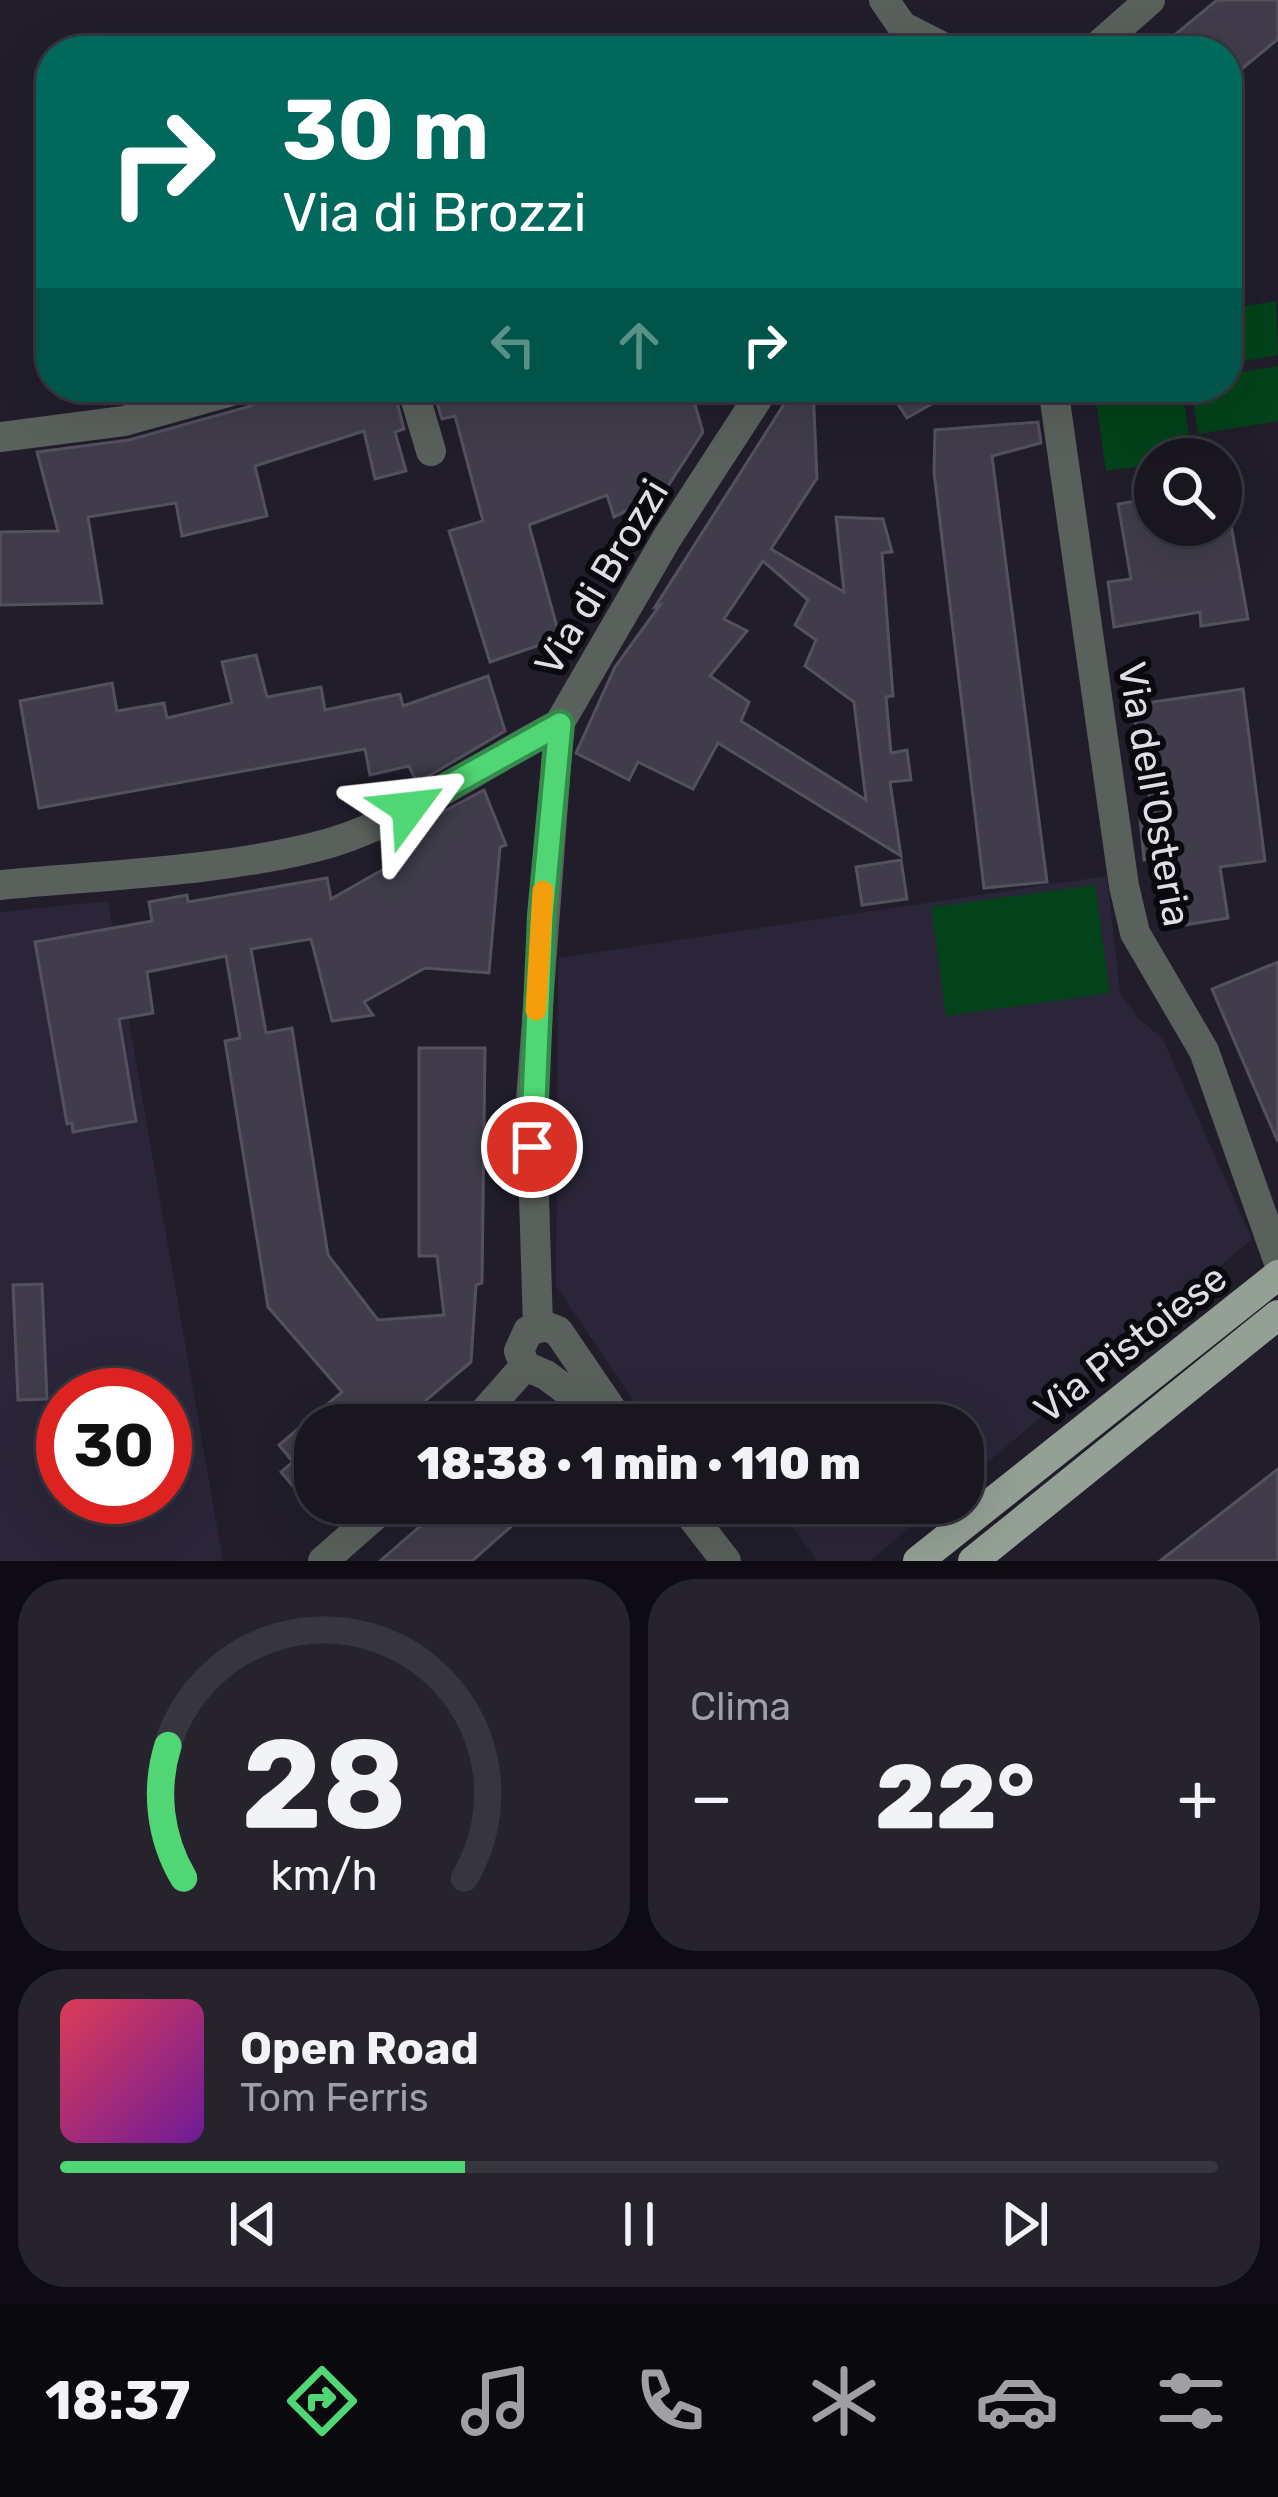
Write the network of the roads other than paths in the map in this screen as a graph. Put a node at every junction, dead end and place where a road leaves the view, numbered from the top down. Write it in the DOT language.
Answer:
graph roads {
  1 [pos="884,0"];
  2 [pos="1150,0"];
  3 [pos="922,36"];
  4 [pos="1109,36"];
  5 [pos="192,402"];
  6 [pos="416,402"];
  7 [pos="755,402"];
  8 [pos="1055,402"];
  9 [pos="0,437"];
  10 [pos="431,452"];
  11 [pos="560,724"];
  12 [pos="0,885"];
  13 [pos="1278,1260"];
  14 [pos="1278,1276"];
  15 [pos="1278,1315"];
  16 [pos="538,1326"];
  17 [pos="568,1349"];
  18 [pos="535,1371"];
  19 [pos="496,1404"];
  20 [pos="585,1404"];
  21 [pos="603,1404"];
  22 [pos="365,1524"];
  23 [pos="697,1524"];
  24 [pos="1004,1550"];
  25 [pos="323,1561"];
  26 [pos="726,1561"];
  27 [pos="918,1561"];
  28 [pos="973,1561"];
  1 -- 3 [label="street"];
  2 -- 4 [label="street"];
  5 -- 9 [label="street"];
  6 -- 10 [label="street"];
  7 -- 11 [label="street, Via di Brozzi"];
  8 -- 13 [label="street, Via dell'Osteria"];
  11 -- 12 [label="street"];
  11 -- 16 [label="street, Via di Brozzi"];
  14 -- 27 [label="main road, Via Pistoiese"];
  15 -- 24 [label="main road, Via Pistoiese"];
  16 -- 17 [label="street"];
  16 -- 18 [label="street, Via di Brozzi"];
  17 -- 18 [label="street, Via di Brozzi"];
  17 -- 21 [label="street"];
  18 -- 19 [label="street, Via di Brozzi"];
  18 -- 20 [label="street"];
  22 -- 25 [label="street"];
  23 -- 26 [label="street"];
  24 -- 28 [label="main road, Via Pistoiese"];
}
